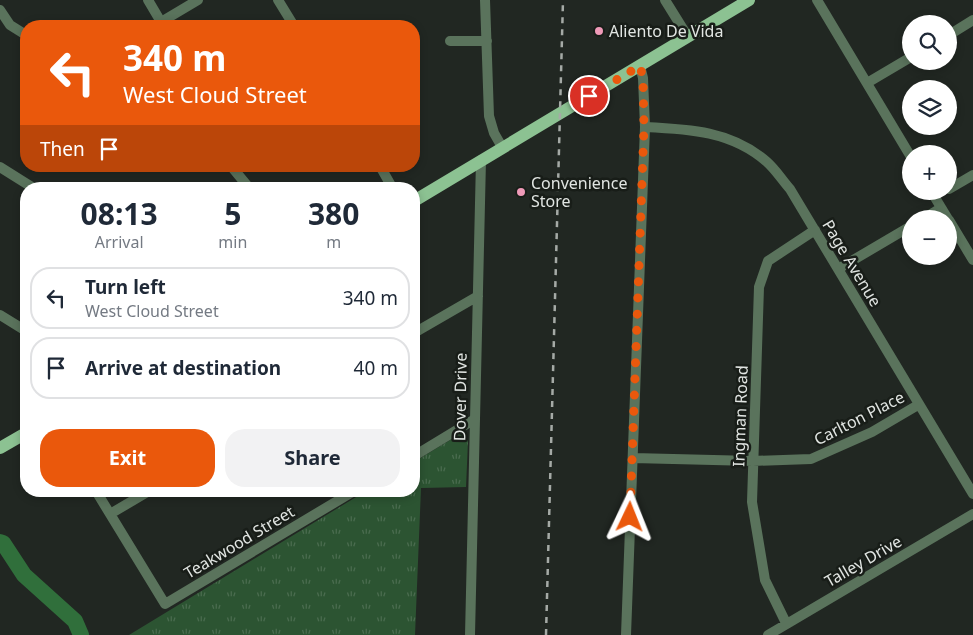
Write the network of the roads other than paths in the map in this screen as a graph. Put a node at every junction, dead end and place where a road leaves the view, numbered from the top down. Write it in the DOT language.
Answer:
graph roads {
  1 [pos="148,0"];
  2 [pos="198,0"];
  3 [pos="278,0"];
  4 [pos="485,0"];
  5 [pos="665,0"];
  6 [pos="749,0"];
  7 [pos="817,0"];
  8 [pos="0,10"];
  9 [pos="158,20"];
  10 [pos="166,20"];
  11 [pos="290,20"];
  12 [pos="973,20"];
  13 [pos="957,30"];
  14 [pos="20,31"];
  15 [pos="688,38"];
  16 [pos="450,41"];
  17 [pos="486,41"];
  18 [pos="902,63"];
  19 [pos="640,66"];
  20 [pos="867,84"];
  21 [pos="644,127"];
  22 [pos="904,145"];
  23 [pos="502,147"];
  24 [pos="481,160"];
  25 [pos="0,167"];
  26 [pos="236,172"];
  27 [pos="973,175"];
  28 [pos="24,182"];
  29 [pos="244,182"];
  30 [pos="957,184"];
  31 [pos="420,197"];
  32 [pos="936,200"];
  33 [pos="941,208"];
  34 [pos="938,210"];
  35 [pos="815,230"];
  36 [pos="902,231"];
  37 [pos="957,234"];
  38 [pos="973,260"];
  39 [pos="838,269"];
  40 [pos="478,296"];
  41 [pos="0,315"];
  42 [pos="20,327"];
  43 [pos="420,330"];
  44 [pos="918,405"];
  45 [pos="475,419"];
  46 [pos="20,436"];
  47 [pos="0,448"];
  48 [pos="420,452"];
  49 [pos="633,458"];
  50 [pos="753,461"];
  51 [pos="973,494"];
  52 [pos="100,497"];
  53 [pos="138,497"];
  54 [pos="344,497"];
  55 [pos="110,514"];
  56 [pos="973,514"];
  57 [pos="786,623"];
  58 [pos="470,635"];
  59 [pos="626,635"];
  60 [pos="768,635"];
  1 -- 9 [label="street"];
  2 -- 10 [label="street"];
  3 -- 11 [label="street"];
  4 -- 17 [label="street"];
  5 -- 15 [label="street"];
  6 -- 15 [label="main road"];
  7 -- 20 [label="street"];
  8 -- 14 [label="street"];
  12 -- 13 [label="street"];
  15 -- 19 [label="main road"];
  16 -- 17 [label="street"];
  17 -- 23 [label="street"];
  18 -- 20 [label="street"];
  19 -- 21 [label="street"];
  19 -- 23 [label="main road"];
  20 -- 22 [label="street"];
  21 -- 35 [label="street, Page Avenue"];
  21 -- 49 [label="street"];
  23 -- 24 [label="main road"];
  24 -- 31 [label="main road"];
  24 -- 40 [label="street, Dover Drive"];
  25 -- 28 [label="street"];
  26 -- 29 [label="street"];
  27 -- 30 [label="street"];
  32 -- 33 [label="street"];
  33 -- 34 [label="street"];
  35 -- 39 [label="street, Page Avenue"];
  35 -- 50 [label="street, Ingman Road"];
  36 -- 39 [label="street"];
  37 -- 38 [label="street"];
  39 -- 44 [label="street, Page Avenue"];
  40 -- 43 [label="street"];
  40 -- 45 [label="street, Dover Drive"];
  41 -- 42 [label="street"];
  44 -- 50 [label="street, Carlton Place"];
  44 -- 51 [label="street, Page Avenue"];
  45 -- 48 [label="street"];
  45 -- 58 [label="street, Dover Drive"];
  46 -- 47 [label="main road"];
  49 -- 50 [label="street, Carlton Place"];
  49 -- 59 [label="street"];
  50 -- 57 [label="street, Ingman Road"];
  52 -- 55 [label="street"];
  53 -- 55 [label="street"];
  54 -- 55 [label="street, Teakwood Street"];
  56 -- 57 [label="street, Talley Drive"];
  57 -- 60 [label="street, Talley Drive"];
}
